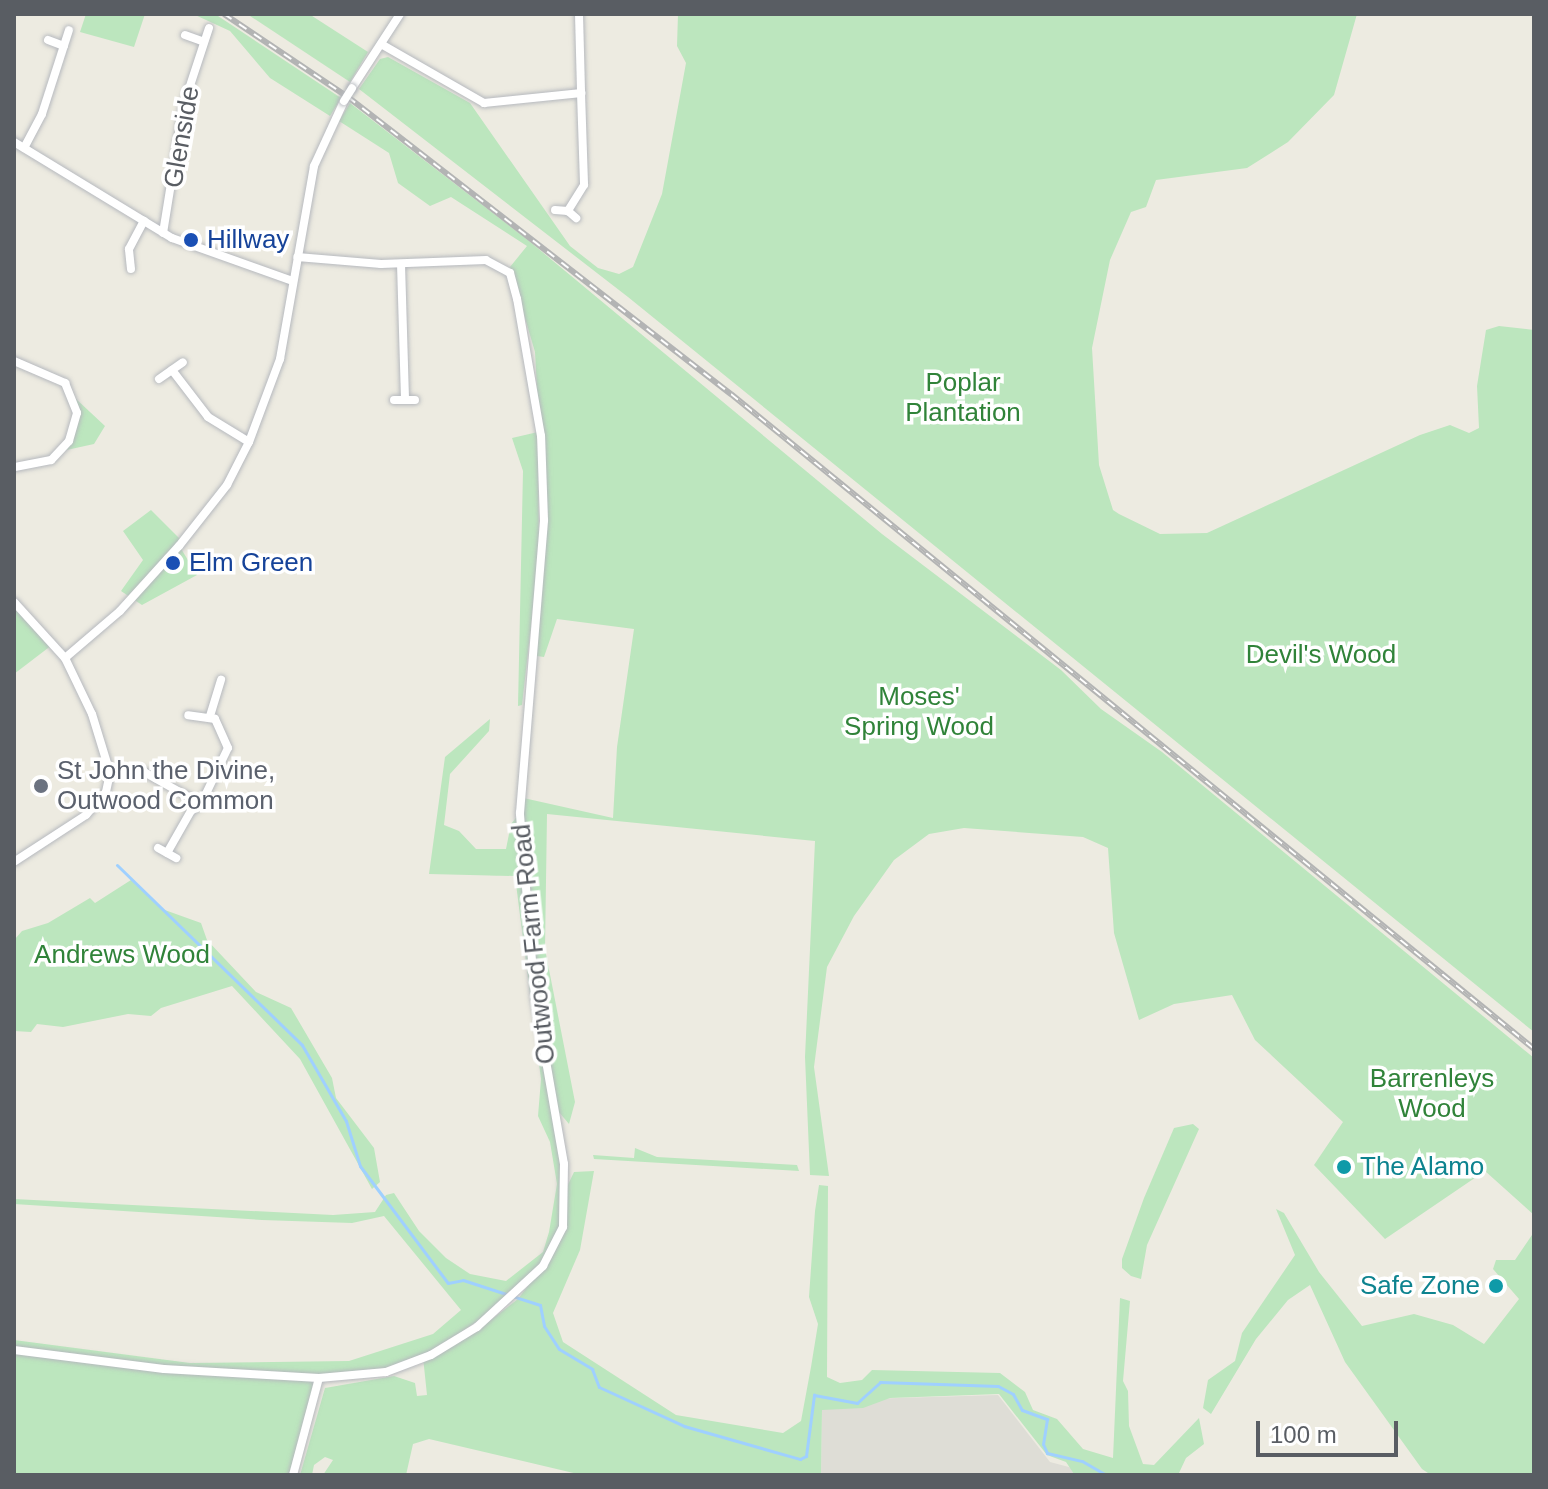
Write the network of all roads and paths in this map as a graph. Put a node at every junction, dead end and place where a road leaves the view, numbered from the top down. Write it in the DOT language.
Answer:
graph roads {
  1 [pos="400,14"];
  2 [pos="579,14"];
  3 [pos="209,28"];
  4 [pos="69,30"];
  5 [pos="185,35"];
  6 [pos="48,40"];
  7 [pos="204,42"];
  8 [pos="381,44"];
  9 [pos="64,46"];
  10 [pos="581,93"];
  11 [pos="14,142"];
  12 [pos="24,148"];
  13 [pos="555,210"];
  14 [pos="568,211"];
  15 [pos="576,218"];
  16 [pos="144,221"];
  17 [pos="163,233"];
  18 [pos="297,257"];
  19 [pos="401,264"];
  20 [pos="131,269"];
  21 [pos="293,286"];
  22 [pos="14,361"];
  23 [pos="183,362"];
  24 [pos="172,370"];
  25 [pos="159,379"];
  26 [pos="394,400"];
  27 [pos="405,400"];
  28 [pos="415,400"];
  29 [pos="249,442"];
  30 [pos="14,467"];
  31 [pos="14,602"];
  32 [pos="65,658"];
  33 [pos="221,680"];
  34 [pos="188,715"];
  35 [pos="210,716"];
  36 [pos="110,773"];
  37 [pos="201,804"];
  38 [pos="167,853"];
  39 [pos="14,862"];
  40 [pos="14,1350"];
  41 [pos="319,1378"];
  42 [pos="293,1475"];
  1 -- 8 [label="street"];
  2 -- 10 [label="street"];
  3 -- 7 [label="street, Glenside"];
  4 -- 9 [label="street"];
  5 -- 7 [label="street"];
  6 -- 9 [label="street"];
  7 -- 17 [label="street, Glenside"];
  8 -- 10 [label="street"];
  8 -- 18 [label="street, bridge"];
  9 -- 12 [label="street"];
  10 -- 14 [label="street"];
  11 -- 12 [label="street"];
  12 -- 16 [label="street"];
  13 -- 14 [label="street"];
  14 -- 15 [label="street"];
  16 -- 17 [label="street"];
  16 -- 20 [label="street"];
  17 -- 21 [label="street"];
  18 -- 19 [label="street, Outwood Farm Road"];
  18 -- 21 [label="street"];
  19 -- 27 [label="street"];
  19 -- 41 [label="street, Outwood Farm Road"];
  21 -- 29 [label="street"];
  22 -- 30 [label="street"];
  23 -- 24 [label="street"];
  24 -- 25 [label="street"];
  24 -- 29 [label="street"];
  26 -- 27 [label="street"];
  27 -- 28 [label="street"];
  29 -- 32 [label="street"];
  31 -- 32 [label="street"];
  32 -- 36 [label="street"];
  33 -- 35 [label="street"];
  34 -- 35 [label="street"];
  35 -- 37 [label="street"];
  36 -- 37 [label="street"];
  36 -- 39 [label="street"];
  37 -- 38 [label="street"];
  40 -- 41 [label="street, Outwood Farm Road"];
  41 -- 42 [label="street"];
}
